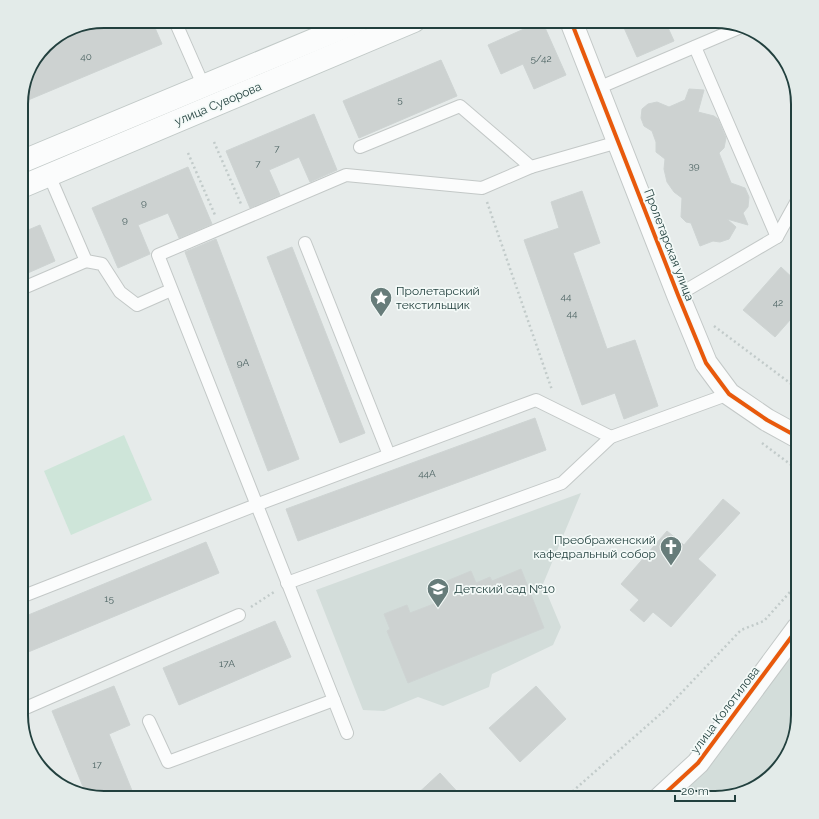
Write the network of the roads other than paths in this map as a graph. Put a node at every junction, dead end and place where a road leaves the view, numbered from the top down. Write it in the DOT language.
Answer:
graph roads {
  1 [pos="178,28"];
  2 [pos="343,28"];
  3 [pos="397,28"];
  4 [pos="574,28"];
  5 [pos="733,30"];
  6 [pos="695,47"];
  7 [pos="204,87"];
  8 [pos="598,88"];
  9 [pos="618,142"];
  10 [pos="360,147"];
  11 [pos="28,159"];
  12 [pos="531,167"];
  13 [pos="49,175"];
  14 [pos="28,184"];
  15 [pos="791,212"];
  16 [pos="777,237"];
  17 [pos="305,243"];
  18 [pos="86,262"];
  19 [pos="28,286"];
  20 [pos="171,290"];
  21 [pos="678,296"];
  22 [pos="729,394"];
  23 [pos="791,433"];
  24 [pos="611,437"];
  25 [pos="389,455"];
  26 [pos="256,505"];
  27 [pos="287,583"];
  28 [pos="28,594"];
  29 [pos="239,615"];
  30 [pos="791,639"];
  31 [pos="334,700"];
  32 [pos="28,707"];
  33 [pos="149,721"];
  34 [pos="347,733"];
  35 [pos="668,791"];
  1 -- 7 [label="lane"];
  2 -- 7 [label="main road, улица Суворова"];
  3 -- 13 [label="main road, улица Суворова"];
  4 -- 8 [label="main road, Пролетарская улица"];
  5 -- 6 [label="lane"];
  6 -- 8 [label="lane"];
  6 -- 16 [label="lane"];
  7 -- 11 [label="main road, улица Суворова"];
  8 -- 9 [label="main road, Пролетарская улица"];
  9 -- 12 [label="lane"];
  9 -- 21 [label="main road, Пролетарская улица"];
  10 -- 12 [label="lane"];
  12 -- 20 [label="lane"];
  13 -- 14 [label="main road, улица Суворова"];
  13 -- 18 [label="lane"];
  15 -- 16 [label="lane"];
  16 -- 21 [label="lane"];
  17 -- 25 [label="lane"];
  18 -- 19 [label="lane"];
  18 -- 20 [label="lane"];
  20 -- 26 [label="lane"];
  21 -- 22 [label="main road, Пролетарская улица"];
  22 -- 23 [label="main road, Пролетарская улица"];
  22 -- 24 [label="lane"];
  24 -- 25 [label="lane"];
  24 -- 27 [label="lane"];
  25 -- 26 [label="lane"];
  26 -- 27 [label="lane"];
  26 -- 28 [label="lane"];
  27 -- 31 [label="lane"];
  29 -- 32 [label="lane"];
  30 -- 35 [label="main road, улица Колотилова"];
  31 -- 33 [label="lane"];
  31 -- 34 [label="lane"];
}
